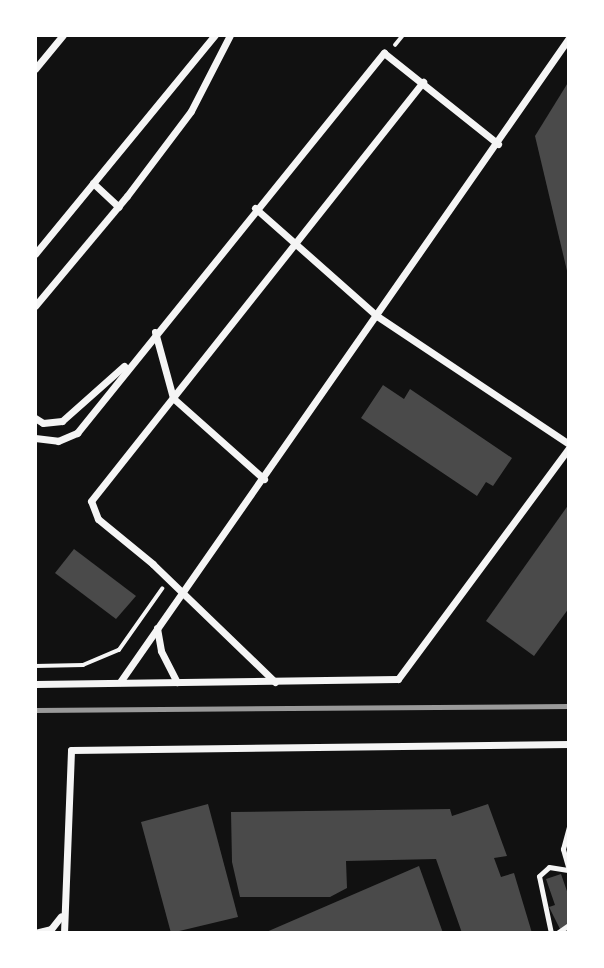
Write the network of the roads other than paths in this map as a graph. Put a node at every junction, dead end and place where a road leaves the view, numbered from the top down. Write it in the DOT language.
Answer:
graph roads {
  1 [pos="215,35"];
  2 [pos="230,35"];
  3 [pos="61,37"];
  4 [pos="569,38"];
  5 [pos="35,69"];
  6 [pos="423,82"];
  7 [pos="498,144"];
  8 [pos="93,183"];
  9 [pos="119,207"];
  10 [pos="255,208"];
  11 [pos="294,245"];
  12 [pos="35,254"];
  13 [pos="35,306"];
  14 [pos="377,316"];
  15 [pos="155,332"];
  16 [pos="173,398"];
  17 [pos="35,418"];
  18 [pos="35,438"];
  19 [pos="569,446"];
  20 [pos="264,479"];
  21 [pos="183,592"];
  22 [pos="157,628"];
  23 [pos="120,682"];
  24 [pos="177,682"];
  25 [pos="275,682"];
  26 [pos="35,684"];
  27 [pos="569,744"];
  28 [pos="569,826"];
  29 [pos="569,870"];
  30 [pos="62,908"];
  31 [pos="569,925"];
  32 [pos="35,933"];
  33 [pos="64,933"];
  34 [pos="551,933"];
  35 [pos="557,933"];
  1 -- 8 [label="street"];
  2 -- 9 [label="street"];
  3 -- 5 [label="street"];
  4 -- 7 [label="street"];
  6 -- 7 [label="street"];
  6 -- 10 [label="street"];
  6 -- 11 [label="street"];
  7 -- 14 [label="street"];
  8 -- 9 [label="street"];
  8 -- 12 [label="street"];
  9 -- 13 [label="street"];
  10 -- 11 [label="street"];
  10 -- 15 [label="street"];
  11 -- 14 [label="street"];
  11 -- 16 [label="street"];
  14 -- 19 [label="street"];
  14 -- 20 [label="street"];
  15 -- 16 [label="street"];
  15 -- 17 [label="street"];
  15 -- 18 [label="street"];
  16 -- 20 [label="street"];
  16 -- 21 [label="street"];
  19 -- 25 [label="street"];
  20 -- 21 [label="street"];
  21 -- 22 [label="street"];
  21 -- 25 [label="street"];
  22 -- 23 [label="street"];
  22 -- 24 [label="street"];
  23 -- 24 [label="street"];
  23 -- 26 [label="street"];
  24 -- 25 [label="street"];
  27 -- 30 [label="street"];
  28 -- 29 [label="lane"];
  29 -- 34 [label="lane"];
  30 -- 32 [label="street"];
  30 -- 33 [label="street"];
  31 -- 35 [label="lane"];
}
